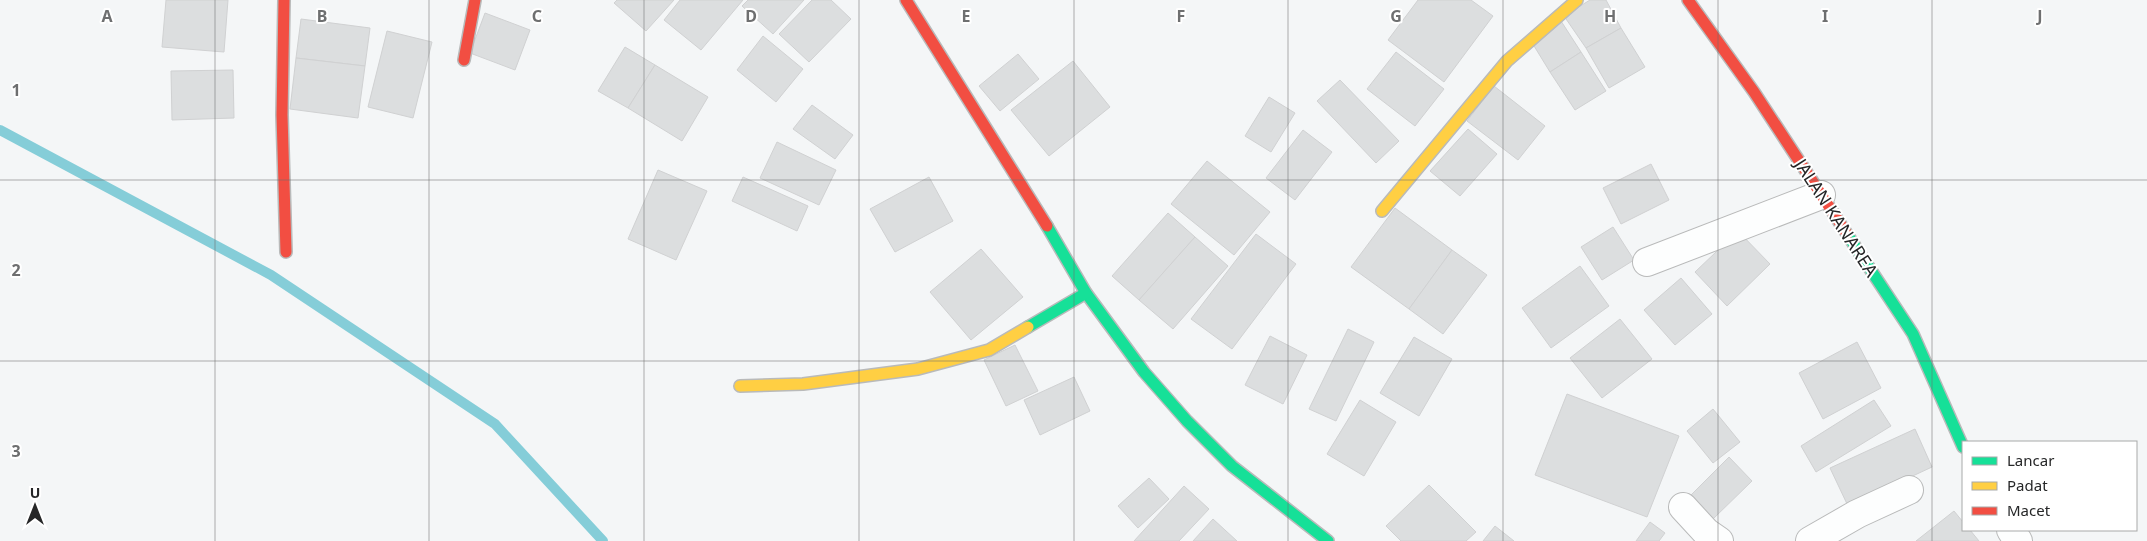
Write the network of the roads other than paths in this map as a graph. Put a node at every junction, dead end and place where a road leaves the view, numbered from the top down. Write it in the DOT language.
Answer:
graph roads {
  1 [pos="284,0"];
  2 [pos="475,0"];
  3 [pos="906,0"];
  4 [pos="1577,0"];
  5 [pos="1688,0"];
  6 [pos="464,60"];
  7 [pos="1820,195"];
  8 [pos="1382,211"];
  9 [pos="286,252"];
  10 [pos="1647,262"];
  11 [pos="1086,293"];
  12 [pos="740,386"];
  13 [pos="1962,445"];
  14 [pos="1909,490"];
  15 [pos="1683,507"];
  16 [pos="1328,541"];
  17 [pos="1719,541"];
  18 [pos="1810,541"];
  1 -- 9 [label="street"];
  2 -- 6 [label="street"];
  3 -- 11 [label="street"];
  4 -- 8 [label="street"];
  5 -- 7 [label="street, JALAN KANAREA"];
  7 -- 10 [label="street"];
  7 -- 13 [label="street, JALAN KANAREA"];
  11 -- 12 [label="street"];
  11 -- 16 [label="street"];
  14 -- 18 [label="street"];
  15 -- 17 [label="street"];
}
